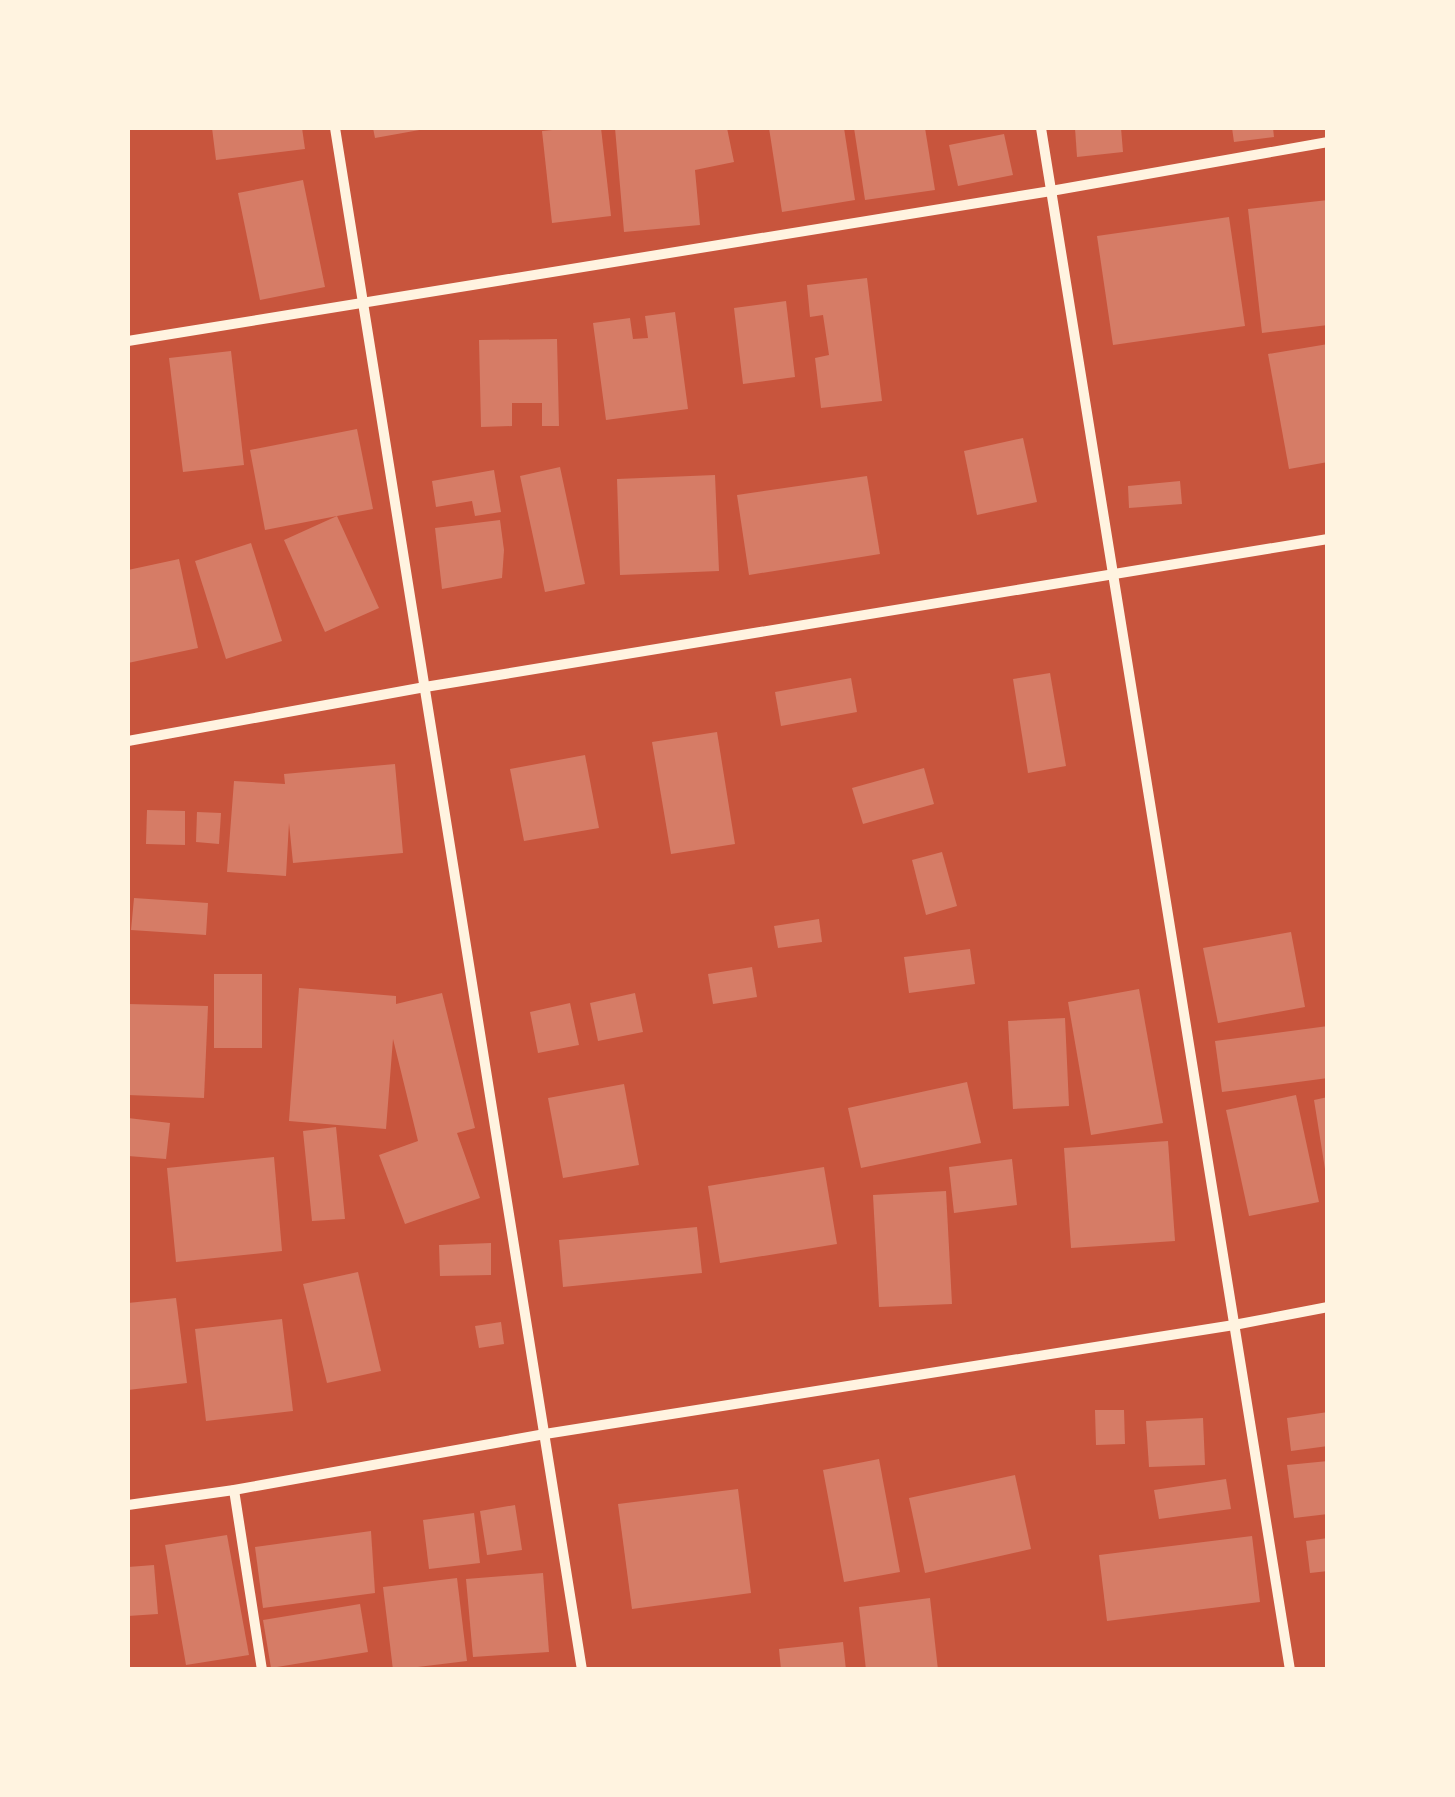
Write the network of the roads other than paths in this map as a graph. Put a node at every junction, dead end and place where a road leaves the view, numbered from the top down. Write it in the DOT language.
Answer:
graph roads {
  1 [pos="335,128"];
  2 [pos="1041,128"];
  3 [pos="1328,142"];
  4 [pos="1051,191"];
  5 [pos="363,301"];
  6 [pos="128,341"];
  7 [pos="1328,540"];
  8 [pos="1113,577"];
  9 [pos="425,686"];
  10 [pos="128,741"];
  11 [pos="1328,1307"];
  12 [pos="1234,1325"];
  13 [pos="545,1434"];
  14 [pos="234,1490"];
  15 [pos="128,1505"];
  16 [pos="262,1670"];
  17 [pos="582,1670"];
  18 [pos="1290,1670"];
  1 -- 5 [label="street"];
  2 -- 4 [label="street"];
  3 -- 4 [label="street"];
  4 -- 5 [label="street"];
  4 -- 8 [label="street"];
  5 -- 6 [label="street"];
  5 -- 9 [label="street"];
  7 -- 8 [label="street"];
  8 -- 9 [label="street"];
  8 -- 12 [label="street"];
  9 -- 10 [label="street"];
  9 -- 13 [label="street"];
  11 -- 12 [label="street"];
  12 -- 13 [label="street"];
  12 -- 18 [label="street"];
  13 -- 14 [label="street"];
  13 -- 17 [label="street"];
  14 -- 15 [label="street"];
  14 -- 16 [label="street"];
}
